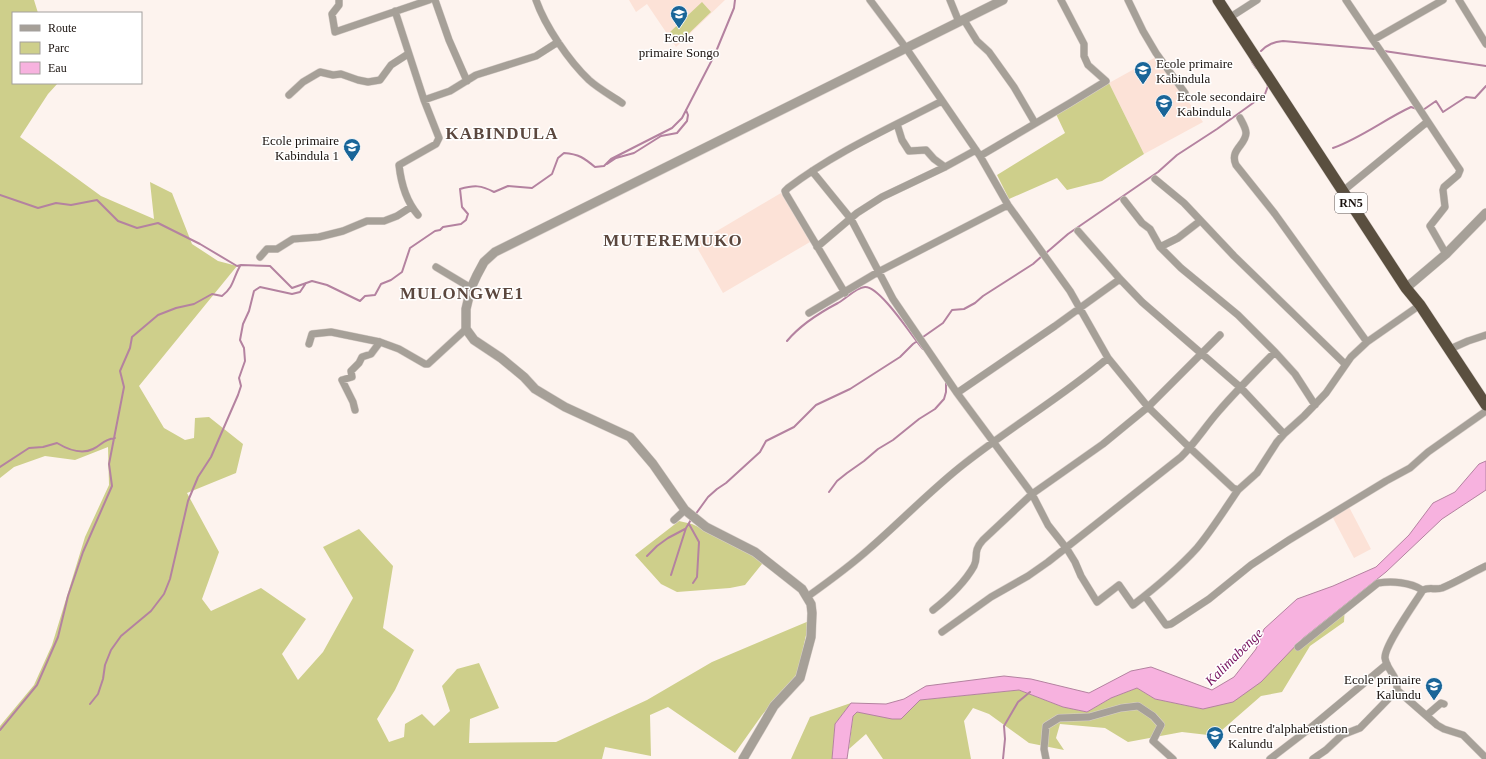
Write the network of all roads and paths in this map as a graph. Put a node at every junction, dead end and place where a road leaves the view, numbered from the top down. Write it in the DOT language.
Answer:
graph roads {
  1 [pos="339,0"];
  2 [pos="429,0"];
  3 [pos="435,0"];
  4 [pos="536,0"];
  5 [pos="870,0"];
  6 [pos="950,0"];
  7 [pos="1003,0"];
  8 [pos="1061,0"];
  9 [pos="1128,0"];
  10 [pos="1218,0"];
  11 [pos="1257,0"];
  12 [pos="1346,0"];
  13 [pos="1443,0"];
  14 [pos="1459,0"];
  15 [pos="395,11"];
  16 [pos="1229,18"];
  17 [pos="961,21"];
  18 [pos="1373,40"];
  19 [pos="558,42"];
  20 [pos="1486,44"];
  21 [pos="906,48"];
  22 [pos="408,54"];
  23 [pos="467,82"];
  24 [pos="1185,93"];
  25 [pos="289,95"];
  26 [pos="424,100"];
  27 [pos="942,101"];
  28 [pos="622,103"];
  29 [pos="1240,118"];
  30 [pos="1428,122"];
  31 [pos="1035,123"];
  32 [pos="897,124"];
  33 [pos="978,153"];
  34 [pos="945,167"];
  35 [pos="812,171"];
  36 [pos="1155,179"];
  37 [pos="1343,191"];
  38 [pos="1124,200"];
  39 [pos="1008,205"];
  40 [pos="411,207"];
  41 [pos="1486,213"];
  42 [pos="418,215"];
  43 [pos="851,219"];
  44 [pos="1200,221"];
  45 [pos="1078,231"];
  46 [pos="817,247"];
  47 [pos="1160,247"];
  48 [pos="1446,254"];
  49 [pos="260,257"];
  50 [pos="436,267"];
  51 [pos="878,272"];
  52 [pos="1120,279"];
  53 [pos="471,288"];
  54 [pos="1406,288"];
  55 [pos="845,293"];
  56 [pos="1420,305"];
  57 [pos="1079,309"];
  58 [pos="809,313"];
  59 [pos="466,329"];
  60 [pos="1220,335"];
  61 [pos="1486,335"];
  62 [pos="380,342"];
  63 [pos="1367,342"];
  64 [pos="309,344"];
  65 [pos="1450,349"];
  66 [pos="1275,352"];
  67 [pos="1201,354"];
  68 [pos="1108,358"];
  69 [pos="1345,364"];
  70 [pos="1240,387"];
  71 [pos="957,393"];
  72 [pos="1315,405"];
  73 [pos="1486,405"];
  74 [pos="1148,407"];
  75 [pos="355,410"];
  76 [pos="1486,410"];
  77 [pos="1284,434"];
  78 [pos="993,442"];
  79 [pos="1190,448"];
  80 [pos="1238,490"];
  81 [pos="1032,494"];
  82 [pos="685,510"];
  83 [pos="674,520"];
  84 [pos="1066,548"];
  85 [pos="1486,566"];
  86 [pos="1422,590"];
  87 [pos="1145,596"];
  88 [pos="807,597"];
  89 [pos="933,610"];
  90 [pos="942,632"];
  91 [pos="1298,647"];
  92 [pos="1387,664"];
  93 [pos="1397,690"];
  94 [pos="1444,704"];
  95 [pos="1427,715"];
  96 [pos="1486,758"];
  97 [pos="743,759"];
  98 [pos="1046,759"];
  99 [pos="1173,759"];
  100 [pos="1270,759"];
  101 [pos="1313,759"];
  1 -- 15 [label="street"];
  2 -- 15 [label="street"];
  3 -- 23 [label="street"];
  4 -- 19 [label="street"];
  5 -- 21 [label="street"];
  6 -- 17 [label="street"];
  7 -- 17 [label="street"];
  8 -- 31 [label="street"];
  9 -- 24 [label="street"];
  10 -- 16 [label="highway, RN5"];
  11 -- 16 [label="street"];
  12 -- 18 [label="street"];
  13 -- 18 [label="street"];
  14 -- 20 [label="street"];
  15 -- 22 [label="street"];
  16 -- 37 [label="highway, RN5"];
  17 -- 21 [label="street"];
  17 -- 31 [label="street"];
  18 -- 30 [label="street"];
  19 -- 23 [label="street"];
  19 -- 28 [label="street"];
  21 -- 27 [label="street"];
  21 -- 53 [label="street"];
  22 -- 25 [label="street"];
  22 -- 26 [label="street"];
  23 -- 26 [label="street"];
  26 -- 40 [label="street"];
  27 -- 32 [label="street"];
  27 -- 33 [label="street"];
  29 -- 63 [label="street"];
  30 -- 37 [label="street"];
  30 -- 48 [label="street"];
  31 -- 33 [label="street"];
  32 -- 34 [label="street"];
  32 -- 35 [label="street"];
  33 -- 34 [label="street"];
  33 -- 39 [label="street"];
  34 -- 43 [label="street"];
  35 -- 43 [label="street"];
  35 -- 46 [label="street"];
  36 -- 44 [label="street"];
  37 -- 54 [label="highway, RN5"];
  38 -- 47 [label="street"];
  39 -- 51 [label="street"];
  39 -- 57 [label="street"];
  40 -- 42 [label="street"];
  40 -- 49 [label="street"];
  41 -- 48 [label="street"];
  43 -- 46 [label="street"];
  43 -- 51 [label="street"];
  44 -- 47 [label="street"];
  44 -- 69 [label="street"];
  45 -- 52 [label="street"];
  46 -- 55 [label="street"];
  47 -- 66 [label="street"];
  48 -- 54 [label="street"];
  50 -- 53 [label="street"];
  51 -- 55 [label="street"];
  51 -- 71 [label="street"];
  52 -- 57 [label="street"];
  52 -- 67 [label="street"];
  53 -- 59 [label="street"];
  54 -- 56 [label="highway, RN5"];
  55 -- 58 [label="street"];
  56 -- 63 [label="street"];
  56 -- 65 [label="highway, RN5"];
  57 -- 68 [label="street"];
  57 -- 71 [label="street"];
  59 -- 62 [label="street"];
  59 -- 82 [label="street"];
  60 -- 67 [label="street"];
  61 -- 65 [label="street"];
  62 -- 64 [label="street"];
  62 -- 75 [label="street"];
  63 -- 69 [label="street"];
  65 -- 73 [label="highway, RN5"];
  66 -- 70 [label="street"];
  66 -- 72 [label="street"];
  67 -- 70 [label="street"];
  67 -- 74 [label="street"];
  68 -- 74 [label="street"];
  68 -- 78 [label="street"];
  69 -- 72 [label="street"];
  70 -- 77 [label="street"];
  70 -- 79 [label="street"];
  71 -- 78 [label="street"];
  72 -- 77 [label="street"];
  74 -- 79 [label="street"];
  74 -- 81 [label="street"];
  76 -- 87 [label="street"];
  77 -- 80 [label="street"];
  78 -- 81 [label="street"];
  78 -- 88 [label="street"];
  79 -- 80 [label="street"];
  79 -- 84 [label="street"];
  80 -- 87 [label="street"];
  81 -- 84 [label="street"];
  81 -- 89 [label="street"];
  82 -- 83 [label="street"];
  82 -- 88 [label="street"];
  84 -- 87 [label="street"];
  84 -- 90 [label="street"];
  85 -- 86 [label="street"];
  86 -- 91 [label="street"];
  86 -- 92 [label="street"];
  88 -- 97 [label="street"];
  92 -- 93 [label="street"];
  92 -- 100 [label="street"];
  93 -- 95 [label="street"];
  93 -- 101 [label="street"];
  94 -- 95 [label="street"];
  95 -- 96 [label="street"];
  98 -- 99 [label="street"];
}
